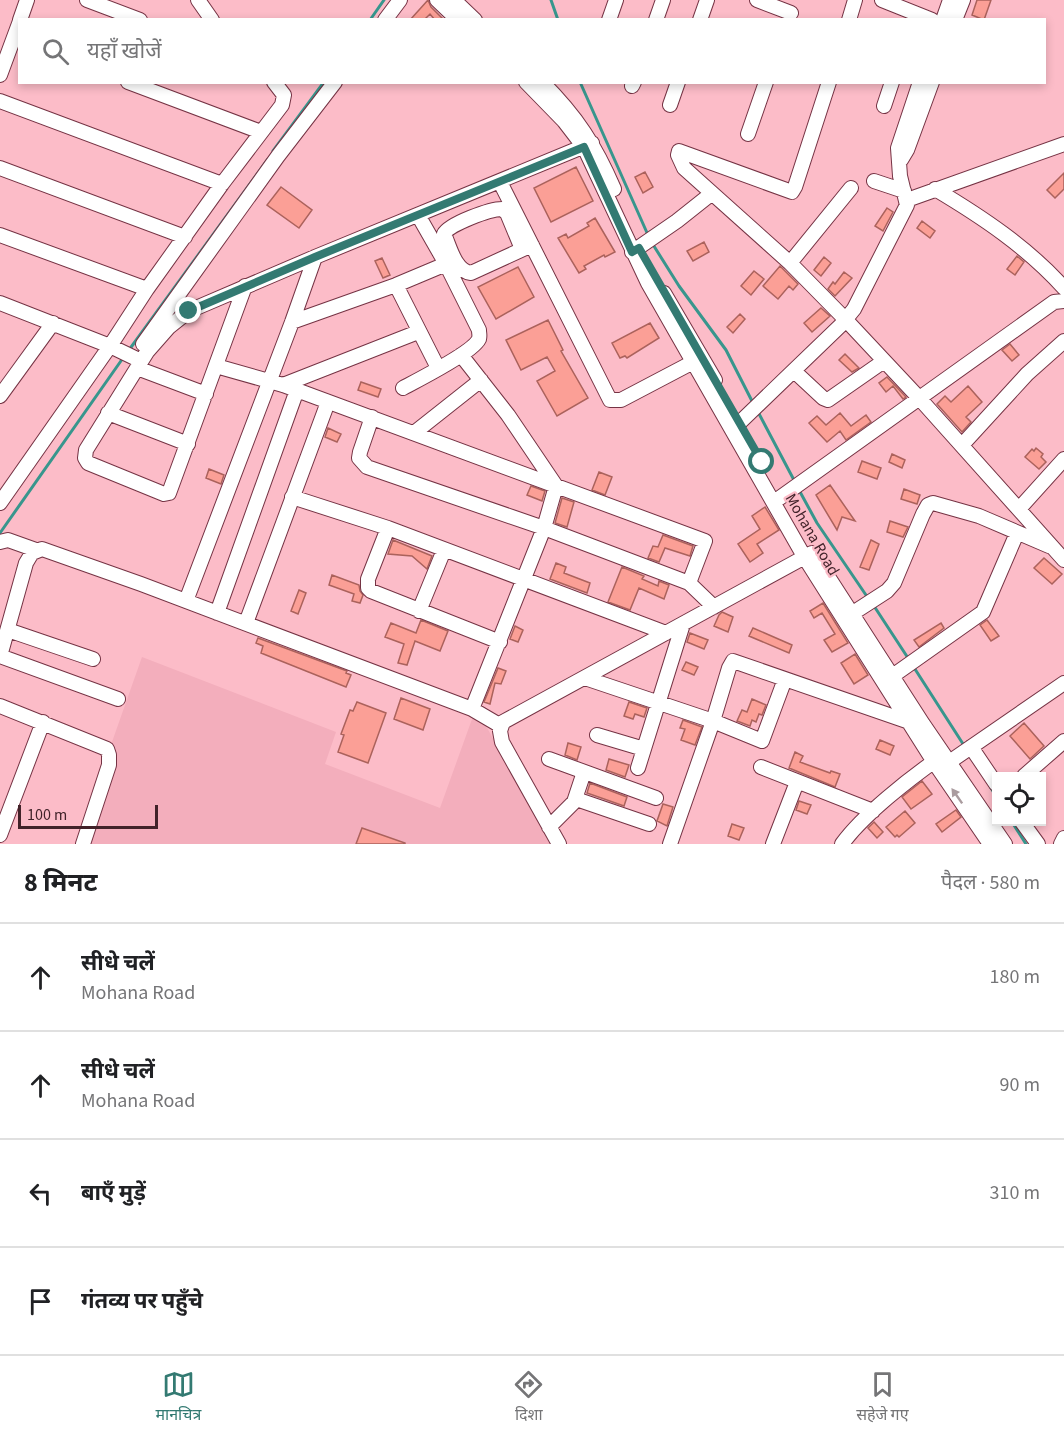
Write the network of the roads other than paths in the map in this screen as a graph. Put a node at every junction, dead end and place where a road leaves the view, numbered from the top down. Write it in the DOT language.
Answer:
graph roads {
  1 [pos="27,0"];
  2 [pos="87,0"];
  3 [pos="198,0"];
  4 [pos="400,0"];
  5 [pos="437,0"];
  6 [pos="454,0"];
  7 [pos="616,0"];
  8 [pos="663,0"];
  9 [pos="707,0"];
  10 [pos="757,0"];
  11 [pos="855,0"];
  12 [pos="882,0"];
  13 [pos="950,0"];
  14 [pos="963,0"];
  15 [pos="792,11"];
  16 [pos="918,11"];
  17 [pos="21,18"];
  18 [pos="135,18"];
  19 [pos="211,18"];
  20 [pos="386,18"];
  21 [pos="456,18"];
  22 [pos="473,18"];
  23 [pos="610,18"];
  24 [pos="657,18"];
  25 [pos="701,18"];
  26 [pos="850,18"];
  27 [pos="944,18"];
  28 [pos="956,18"];
  29 [pos="16,41"];
  30 [pos="0,75"];
  31 [pos="134,84"];
  32 [pos="276,84"];
  33 [pos="333,84"];
  34 [pos="528,84"];
  35 [pos="544,84"];
  36 [pos="677,84"];
  37 [pos="765,84"];
  38 [pos="828,84"];
  39 [pos="891,84"];
  40 [pos="919,84"];
  41 [pos="931,84"];
  42 [pos="0,101"];
  43 [pos="669,105"];
  44 [pos="884,106"];
  45 [pos="261,132"];
  46 [pos="748,134"];
  47 [pos="1064,144"];
  48 [pos="588,145"];
  49 [pos="899,162"];
  50 [pos="0,168"];
  51 [pos="874,181"];
  52 [pos="500,182"];
  53 [pos="222,184"];
  54 [pos="852,188"];
  55 [pos="935,189"];
  56 [pos="711,194"];
  57 [pos="905,196"];
  58 [pos="418,215"];
  59 [pos="0,235"];
  60 [pos="185,237"];
  61 [pos="643,245"];
  62 [pos="527,247"];
  63 [pos="315,257"];
  64 [pos="790,263"];
  65 [pos="446,264"];
  66 [pos="396,285"];
  67 [pos="245,286"];
  68 [pos="1064,288"];
  69 [pos="147,289"];
  70 [pos="1064,301"];
  71 [pos="0,303"];
  72 [pos="846,320"];
  73 [pos="292,322"];
  74 [pos="53,323"];
  75 [pos="418,332"];
  76 [pos="1064,341"];
  77 [pos="113,347"];
  78 [pos="461,355"];
  79 [pos="697,360"];
  80 [pos="884,361"];
  81 [pos="137,362"];
  82 [pos="216,366"];
  83 [pos="438,368"];
  84 [pos="794,371"];
  85 [pos="481,380"];
  86 [pos="269,381"];
  87 [pos="283,385"];
  88 [pos="403,388"];
  89 [pos="297,390"];
  90 [pos="206,394"];
  91 [pos="0,396"];
  92 [pos="921,399"];
  93 [pos="328,402"];
  94 [pos="108,413"];
  95 [pos="372,417"];
  96 [pos="736,426"];
  97 [pos="414,433"];
  98 [pos="188,444"];
  99 [pos="962,445"];
  100 [pos="1064,459"];
  101 [pos="556,486"];
  102 [pos="787,493"];
  103 [pos="292,497"];
  104 [pos="0,503"];
  105 [pos="1019,509"];
  106 [pos="388,528"];
  107 [pos="544,528"];
  108 [pos="1017,532"];
  109 [pos="0,542"];
  110 [pos="1053,548"];
  111 [pos="36,550"];
  112 [pos="444,550"];
  113 [pos="809,555"];
  114 [pos="1064,560"];
  115 [pos="525,580"];
  116 [pos="689,583"];
  117 [pos="186,601"];
  118 [pos="714,607"];
  119 [pos="419,611"];
  120 [pos="217,613"];
  121 [pos="853,613"];
  122 [pos="246,624"];
  123 [pos="683,624"];
  124 [pos="8,630"];
  125 [pos="666,633"];
  126 [pos="500,642"];
  127 [pos="0,656"];
  128 [pos="93,659"];
  129 [pos="585,678"];
  130 [pos="785,680"];
  131 [pos="887,680"];
  132 [pos="1064,683"];
  133 [pos="118,699"];
  134 [pos="659,702"];
  135 [pos="0,706"];
  136 [pos="472,709"];
  137 [pos="713,721"];
  138 [pos="43,722"];
  139 [pos="916,724"];
  140 [pos="501,726"];
  141 [pos="597,735"];
  142 [pos="1064,741"];
  143 [pos="644,749"];
  144 [pos="952,757"];
  145 [pos="549,759"];
  146 [pos="761,767"];
  147 [pos="638,768"];
  148 [pos="584,772"];
  149 [pos="1030,772"];
  150 [pos="797,782"];
  151 [pos="992,782"];
  152 [pos="576,798"];
  153 [pos="656,798"];
  154 [pos="873,811"];
  155 [pos="649,824"];
  156 [pos="1025,826"];
  157 [pos="549,827"];
  158 [pos="0,835"];
  159 [pos="1064,838"];
  160 [pos="83,844"];
  161 [pos="559,844"];
  162 [pos="670,844"];
  163 [pos="773,844"];
  164 [pos="842,844"];
  165 [pos="990,844"];
  166 [pos="1005,844"];
  167 [pos="1038,844"];
  168 [pos="1061,844"];
  1 -- 17 [label="street"];
  2 -- 18 [label="street"];
  3 -- 19 [label="street"];
  4 -- 20 [label="street"];
  5 -- 21 [label="street"];
  6 -- 22 [label="street"];
  7 -- 23 [label="street"];
  8 -- 24 [label="street"];
  9 -- 25 [label="street"];
  10 -- 15 [label="street"];
  11 -- 26 [label="street"];
  12 -- 16 [label="street"];
  13 -- 27 [label="street"];
  14 -- 28 [label="street"];
  29 -- 30 [label="street"];
  31 -- 45 [label="street"];
  32 -- 45 [label="street"];
  33 -- 81 [label="street"];
  34 -- 48 [label="street, Mohana Road"];
  35 -- 48 [label="street, Mohana Road"];
  36 -- 43 [label="street"];
  37 -- 46 [label="street"];
  38 -- 56 [label="street"];
  39 -- 44 [label="street"];
  40 -- 49 [label="street"];
  41 -- 49 [label="street"];
  42 -- 53 [label="street"];
  45 -- 53 [label="street"];
  47 -- 55 [label="street"];
  48 -- 52 [label="street"];
  48 -- 61 [label="street, Mohana Road"];
  49 -- 57 [label="street"];
  50 -- 60 [label="street"];
  51 -- 57 [label="street"];
  52 -- 58 [label="street"];
  52 -- 62 [label="street"];
  53 -- 60 [label="street"];
  54 -- 64 [label="street"];
  55 -- 57 [label="street"];
  55 -- 68 [label="street"];
  56 -- 61 [label="street"];
  56 -- 64 [label="street"];
  57 -- 72 [label="street"];
  58 -- 63 [label="street"];
  58 -- 65 [label="street"];
  59 -- 69 [label="street"];
  60 -- 69 [label="street"];
  61 -- 79 [label="street, Mohana Road"];
  62 -- 62 [label="street"];
  62 -- 79 [label="street"];
  63 -- 67 [label="street"];
  63 -- 73 [label="street"];
  64 -- 72 [label="street"];
  65 -- 66 [label="street"];
  65 -- 78 [label="street"];
  66 -- 73 [label="street"];
  66 -- 75 [label="street"];
  67 -- 81 [label="street"];
  67 -- 82 [label="street"];
  69 -- 77 [label="street"];
  70 -- 92 [label="street"];
  71 -- 74 [label="street"];
  72 -- 80 [label="street"];
  72 -- 84 [label="street"];
  73 -- 86 [label="street"];
  74 -- 77 [label="street"];
  74 -- 91 [label="street"];
  75 -- 83 [label="street"];
  75 -- 87 [label="street"];
  76 -- 99 [label="street"];
  77 -- 81 [label="street"];
  77 -- 104 [label="street"];
  78 -- 83 [label="street"];
  78 -- 85 [label="street"];
  79 -- 96 [label="street, Mohana Road"];
  80 -- 84 [label="street"];
  80 -- 92 [label="street"];
  81 -- 90 [label="street"];
  81 -- 94 [label="street"];
  82 -- 86 [label="street"];
  82 -- 90 [label="street"];
  83 -- 88 [label="street"];
  84 -- 96 [label="street"];
  85 -- 97 [label="street"];
  85 -- 101 [label="street"];
  86 -- 87 [label="street"];
  86 -- 117 [label="street"];
  87 -- 89 [label="street"];
  89 -- 93 [label="street"];
  89 -- 120 [label="street"];
  90 -- 98 [label="street"];
  92 -- 99 [label="street"];
  92 -- 102 [label="street"];
  93 -- 95 [label="street"];
  93 -- 103 [label="street"];
  94 -- 98 [label="street"];
  94 -- 98 [label="street"];
  95 -- 97 [label="street"];
  95 -- 107 [label="street"];
  96 -- 102 [label="street, Mohana Road"];
  97 -- 101 [label="street"];
  99 -- 105 [label="street"];
  100 -- 105 [label="street"];
  101 -- 107 [label="street"];
  101 -- 116 [label="street"];
  102 -- 113 [label="street, Mohana Road"];
  103 -- 106 [label="street"];
  103 -- 122 [label="street"];
  105 -- 110 [label="street"];
  106 -- 112 [label="street"];
  106 -- 119 [label="street"];
  107 -- 115 [label="street"];
  107 -- 116 [label="street"];
  108 -- 110 [label="street"];
  108 -- 121 [label="street"];
  108 -- 131 [label="street"];
  109 -- 111 [label="street"];
  110 -- 114 [label="street"];
  111 -- 117 [label="street"];
  111 -- 124 [label="street"];
  112 -- 115 [label="street"];
  112 -- 119 [label="street"];
  113 -- 118 [label="street"];
  113 -- 121 [label="street, Mohana Road"];
  113 -- 131 [label="street, Mohana Road"];
  115 -- 125 [label="street"];
  115 -- 126 [label="street"];
  116 -- 118 [label="street"];
  117 -- 120 [label="street"];
  118 -- 123 [label="street"];
  119 -- 126 [label="street"];
  120 -- 122 [label="street"];
  121 -- 131 [label="street, Mohana Road"];
  122 -- 136 [label="street"];
  123 -- 125 [label="street"];
  123 -- 134 [label="street"];
  124 -- 127 [label="street"];
  124 -- 128 [label="street"];
  125 -- 129 [label="street"];
  126 -- 136 [label="street"];
  127 -- 133 [label="street"];
  129 -- 134 [label="street"];
  129 -- 140 [label="street"];
  130 -- 137 [label="street"];
  130 -- 137 [label="street"];
  130 -- 139 [label="street"];
  131 -- 139 [label="street, Mohana Road"];
  132 -- 144 [label="street"];
  134 -- 137 [label="street"];
  134 -- 143 [label="street"];
  135 -- 138 [label="street"];
  136 -- 140 [label="street"];
  137 -- 162 [label="street"];
  138 -- 158 [label="street"];
  138 -- 160 [label="street"];
  139 -- 144 [label="street, Mohana Road"];
  140 -- 157 [label="street"];
  141 -- 143 [label="street"];
  142 -- 149 [label="street"];
  143 -- 147 [label="street"];
  144 -- 151 [label="street"];
  144 -- 154 [label="street"];
  165 -- 144 [label="street, Mohana Road, one-way"];
  144 -- 166 [label="street, Mohana Road"];
  145 -- 148 [label="street"];
  146 -- 150 [label="street"];
  148 -- 152 [label="street"];
  148 -- 153 [label="street"];
  150 -- 154 [label="street"];
  150 -- 163 [label="street"];
  152 -- 155 [label="street"];
  152 -- 157 [label="street"];
  154 -- 164 [label="street"];
  156 -- 167 [label="street"];
  157 -- 161 [label="street"];
  159 -- 168 [label="street"];
}
